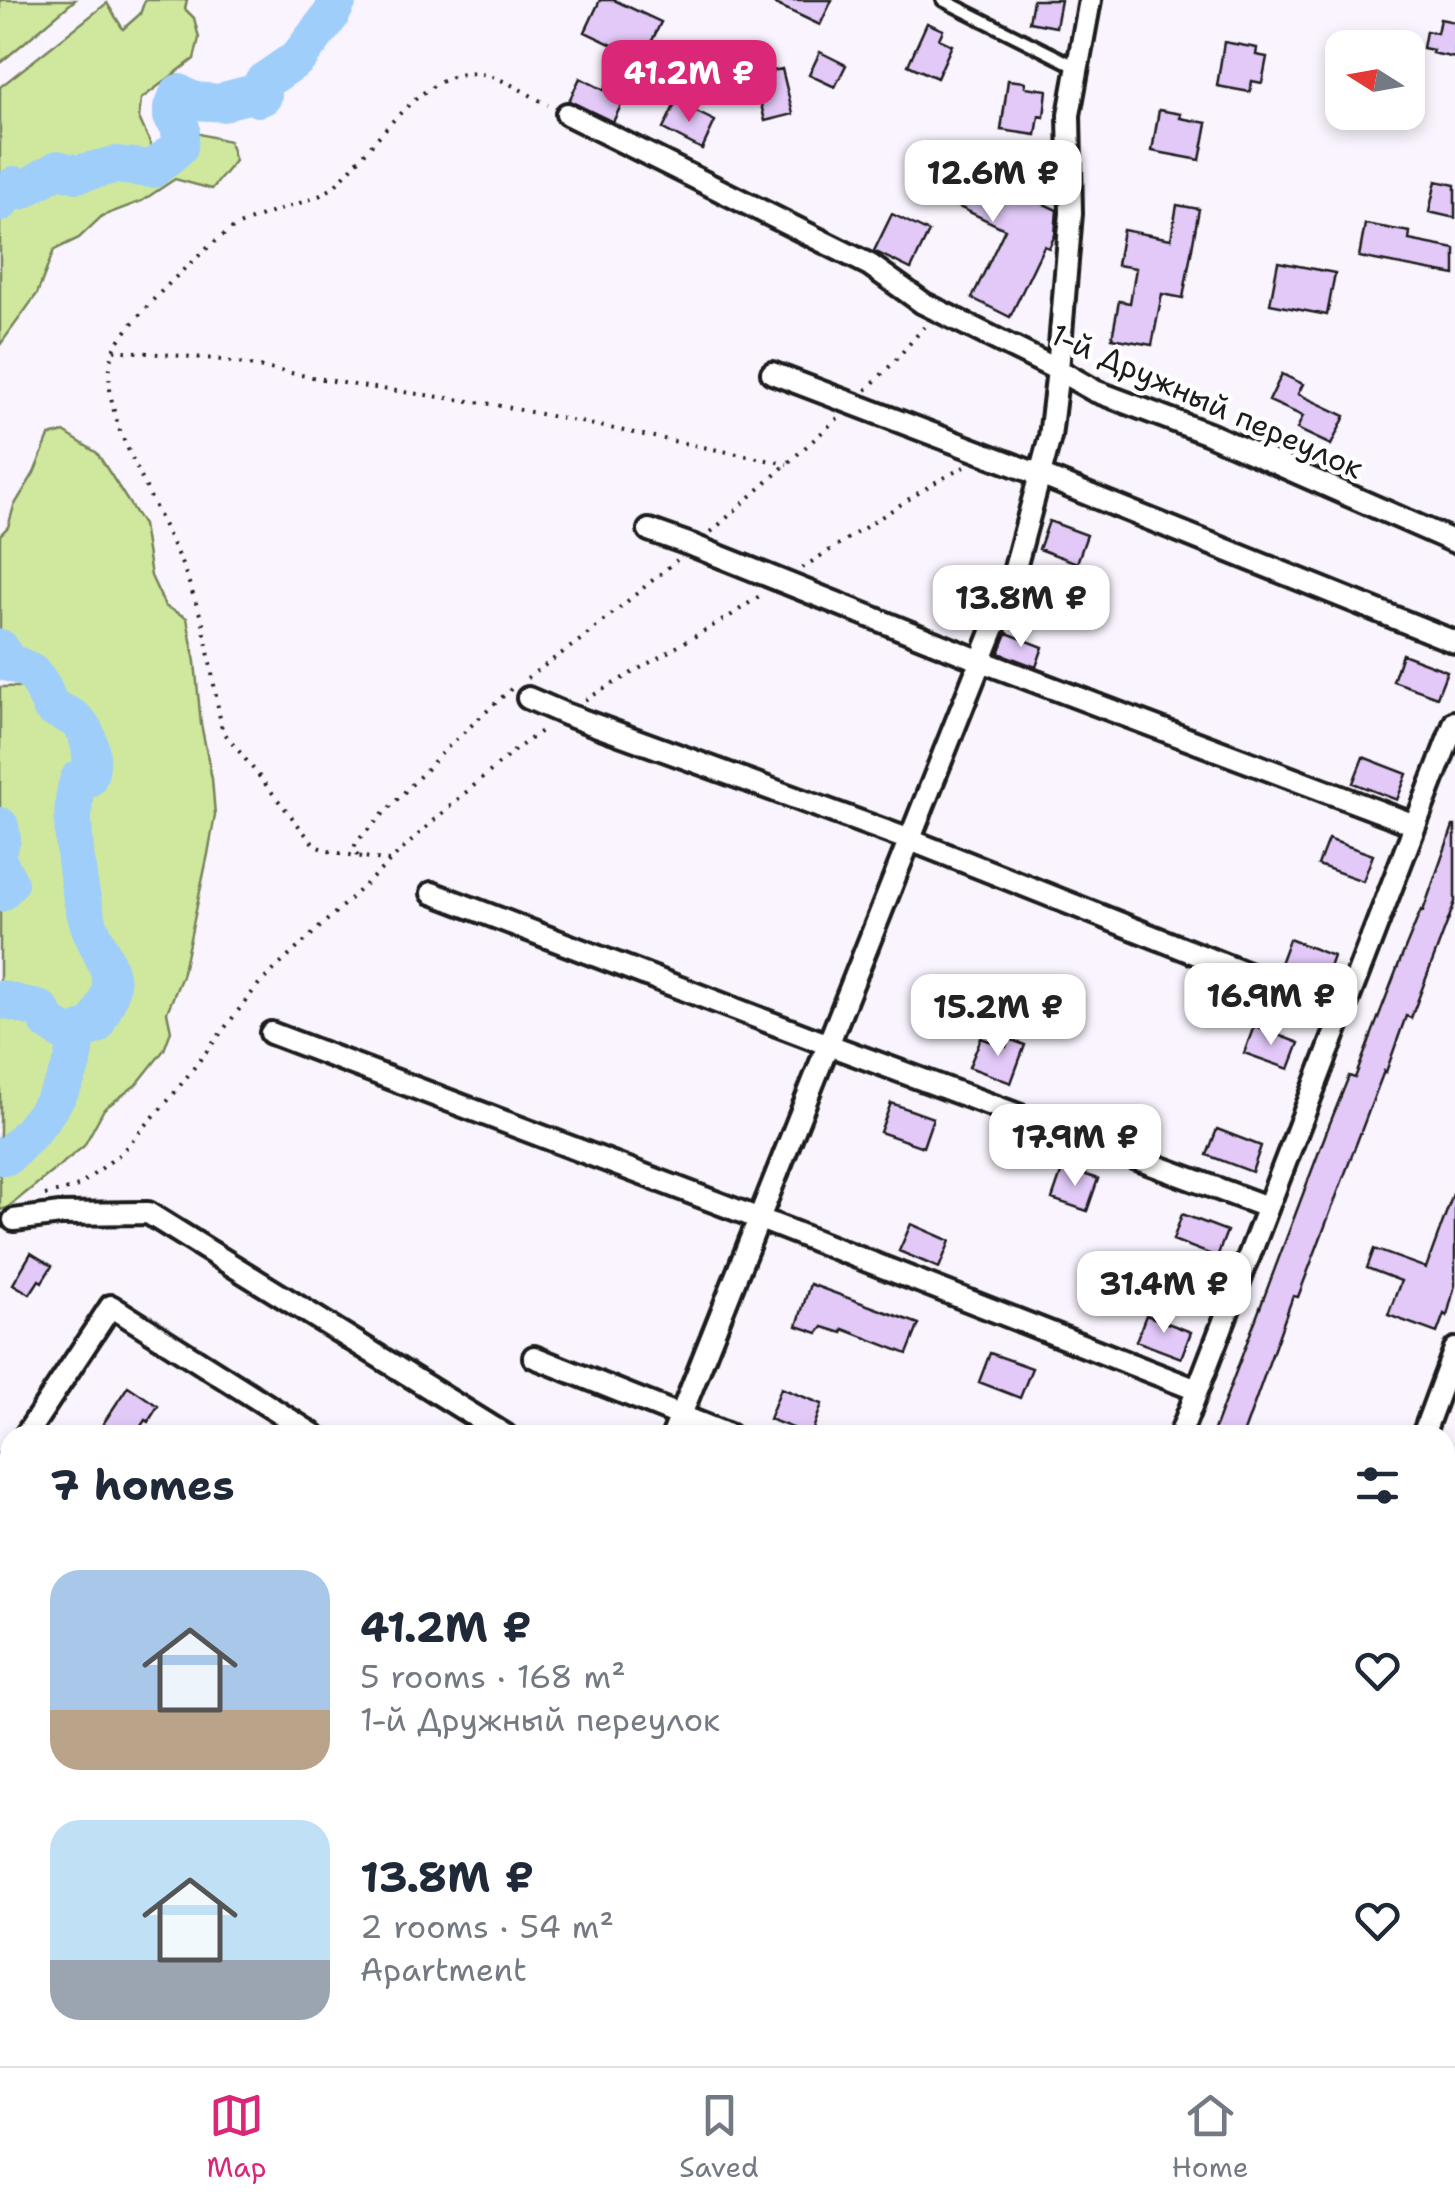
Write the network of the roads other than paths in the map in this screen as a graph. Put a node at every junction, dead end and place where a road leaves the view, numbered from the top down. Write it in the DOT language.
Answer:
graph roads {
  1 [pos="943,0"];
  2 [pos="974,0"];
  3 [pos="1090,0"];
  4 [pos="973,15"];
  5 [pos="1078,68"];
  6 [pos="567,114"];
  7 [pos="1058,370"];
  8 [pos="772,373"];
  9 [pos="1040,474"];
  10 [pos="648,530"];
  11 [pos="1455,542"];
  12 [pos="1455,642"];
  13 [pos="981,661"];
  14 [pos="528,698"];
  15 [pos="1455,722"];
  16 [pos="1415,825"];
  17 [pos="910,840"];
  18 [pos="432,893"];
  19 [pos="1343,1012"];
  20 [pos="271,1033"];
  21 [pos="829,1044"];
  22 [pos="1267,1207"];
  23 [pos="760,1219"];
  24 [pos="14,1220"];
  25 [pos="1455,1349"];
  26 [pos="534,1357"];
  27 [pos="1197,1390"];
  28 [pos="33,1425"];
  29 [pos="298,1425"];
  30 [pos="489,1425"];
  31 [pos="675,1425"];
  32 [pos="677,1425"];
  33 [pos="1184,1425"];
  34 [pos="1427,1425"];
  1 -- 4 [label="lane"];
  2 -- 4 [label="lane"];
  3 -- 5 [label="street"];
  4 -- 5 [label="lane"];
  5 -- 7 [label="street"];
  6 -- 7 [label="street, 1-й Дружный переулок"];
  7 -- 9 [label="street"];
  7 -- 11 [label="street, 1-й Дружный переулок"];
  8 -- 9 [label="street"];
  9 -- 12 [label="street"];
  9 -- 13 [label="street"];
  10 -- 13 [label="street"];
  13 -- 16 [label="street"];
  13 -- 17 [label="street"];
  14 -- 17 [label="street"];
  15 -- 16 [label="street"];
  16 -- 19 [label="street"];
  17 -- 19 [label="street"];
  17 -- 21 [label="street"];
  18 -- 21 [label="street"];
  19 -- 22 [label="street"];
  20 -- 23 [label="street"];
  21 -- 22 [label="street"];
  21 -- 23 [label="street"];
  22 -- 27 [label="street"];
  23 -- 27 [label="street"];
  23 -- 32 [label="street"];
  24 -- 30 [label="street"];
  25 -- 34 [label="street"];
  26 -- 31 [label="street"];
  27 -- 33 [label="street"];
  28 -- 29 [label="street"];
}
